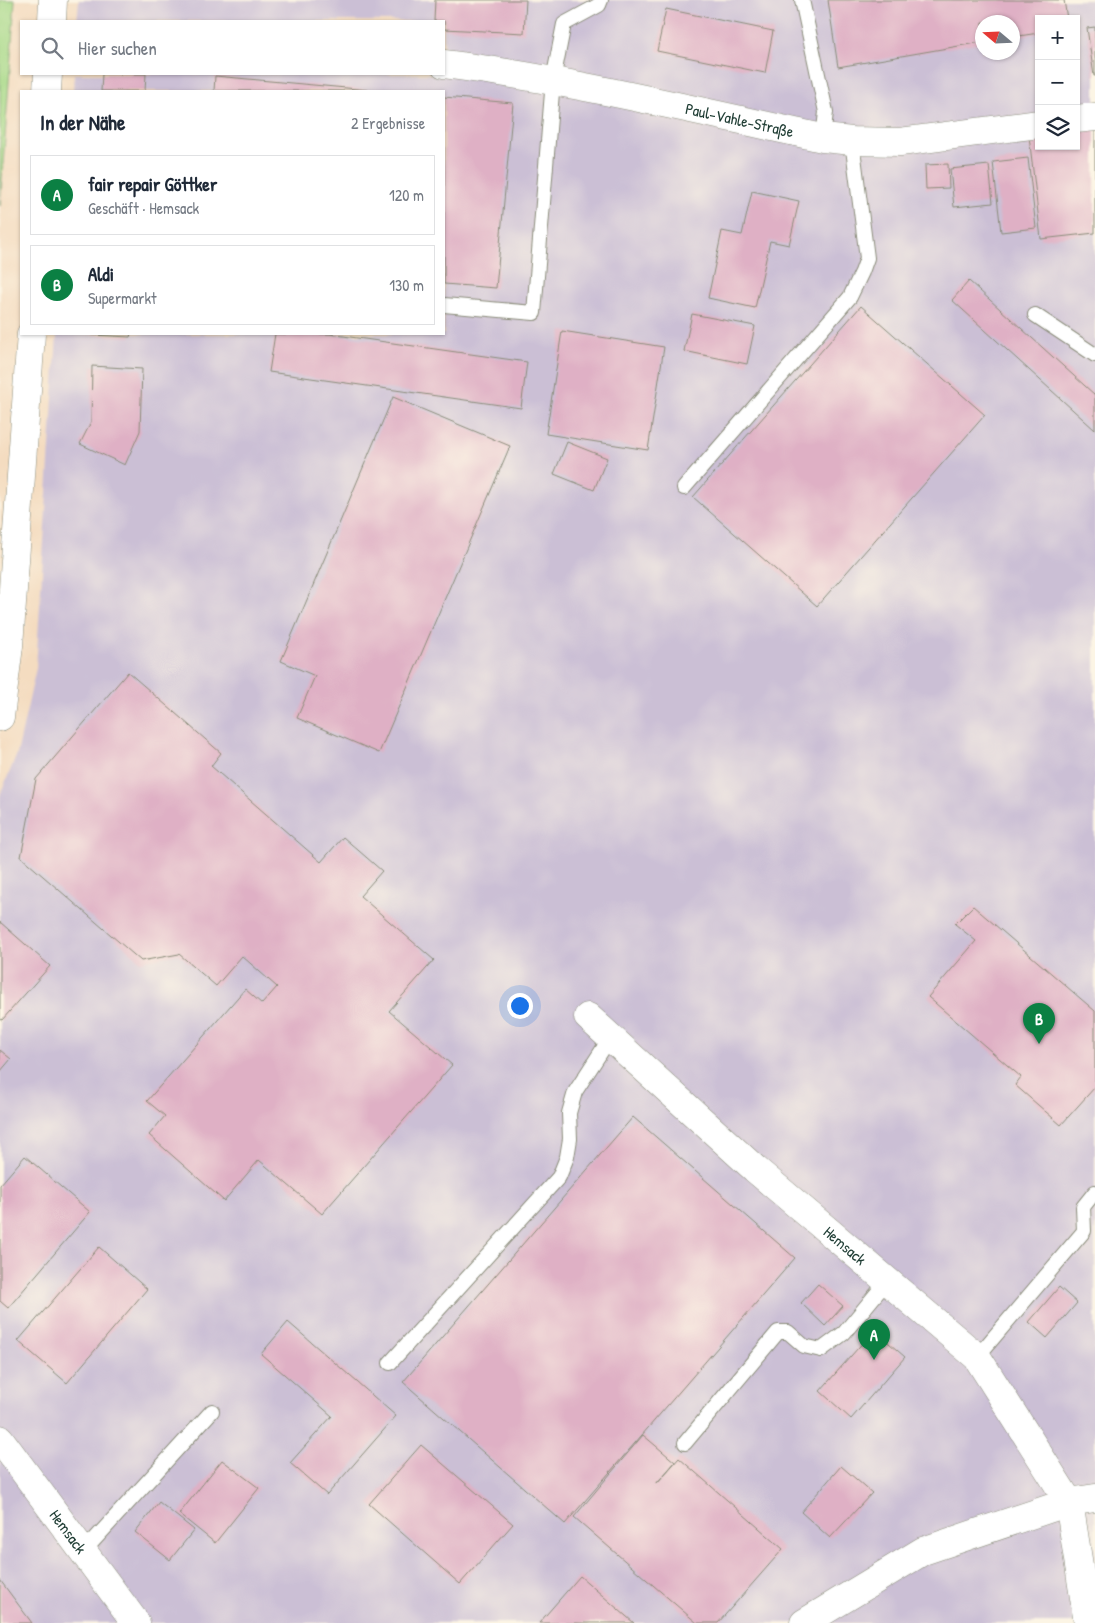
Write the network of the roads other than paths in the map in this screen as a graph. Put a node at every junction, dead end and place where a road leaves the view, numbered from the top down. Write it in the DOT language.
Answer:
graph roads {
  1 [pos="53,0"];
  2 [pos="600,0"];
  3 [pos="802,0"];
  4 [pos="52,20"];
  5 [pos="445,64"];
  6 [pos="48,75"];
  7 [pos="552,80"];
  8 [pos="47,90"];
  9 [pos="1095,117"];
  10 [pos="1080,119"];
  11 [pos="1035,125"];
  12 [pos="824,138"];
  13 [pos="852,141"];
  14 [pos="445,305"];
  15 [pos="1035,314"];
  16 [pos="30,335"];
  17 [pos="1095,356"];
  18 [pos="684,488"];
  19 [pos="0,717"];
  20 [pos="588,1017"];
  21 [pos="610,1038"];
  22 [pos="1095,1192"];
  23 [pos="887,1281"];
  24 [pos="977,1357"];
  25 [pos="390,1363"];
  26 [pos="212,1411"];
  27 [pos="0,1439"];
  28 [pos="685,1443"];
  29 [pos="1082,1500"];
  30 [pos="84,1551"];
  31 [pos="131,1621"];
  32 [pos="804,1623"];
  33 [pos="1088,1623"];
  1 -- 4 [label="street"];
  2 -- 7 [label="lane"];
  3 -- 12 [label="lane"];
  5 -- 7 [label="street, Paul-Vahle-Straße"];
  6 -- 8 [label="street"];
  7 -- 12 [label="street, Paul-Vahle-Straße"];
  7 -- 14 [label="lane"];
  9 -- 10 [label="street"];
  11 -- 13 [label="street, Paul-Vahle-Straße"];
  12 -- 13 [label="street, Paul-Vahle-Straße"];
  13 -- 18 [label="lane"];
  15 -- 17 [label="lane"];
  16 -- 19 [label="street"];
  20 -- 21 [label="street, Hemsack"];
  21 -- 23 [label="street, Hemsack"];
  21 -- 25 [label="lane"];
  22 -- 24 [label="lane"];
  23 -- 24 [label="street, Hemsack"];
  23 -- 28 [label="lane"];
  24 -- 29 [label="street, Hemsack"];
  26 -- 30 [label="lane"];
  27 -- 30 [label="street, Hemsack"];
  29 -- 32 [label="street"];
  29 -- 33 [label="street, Hemsack"];
  30 -- 31 [label="street, Hemsack"];
}
